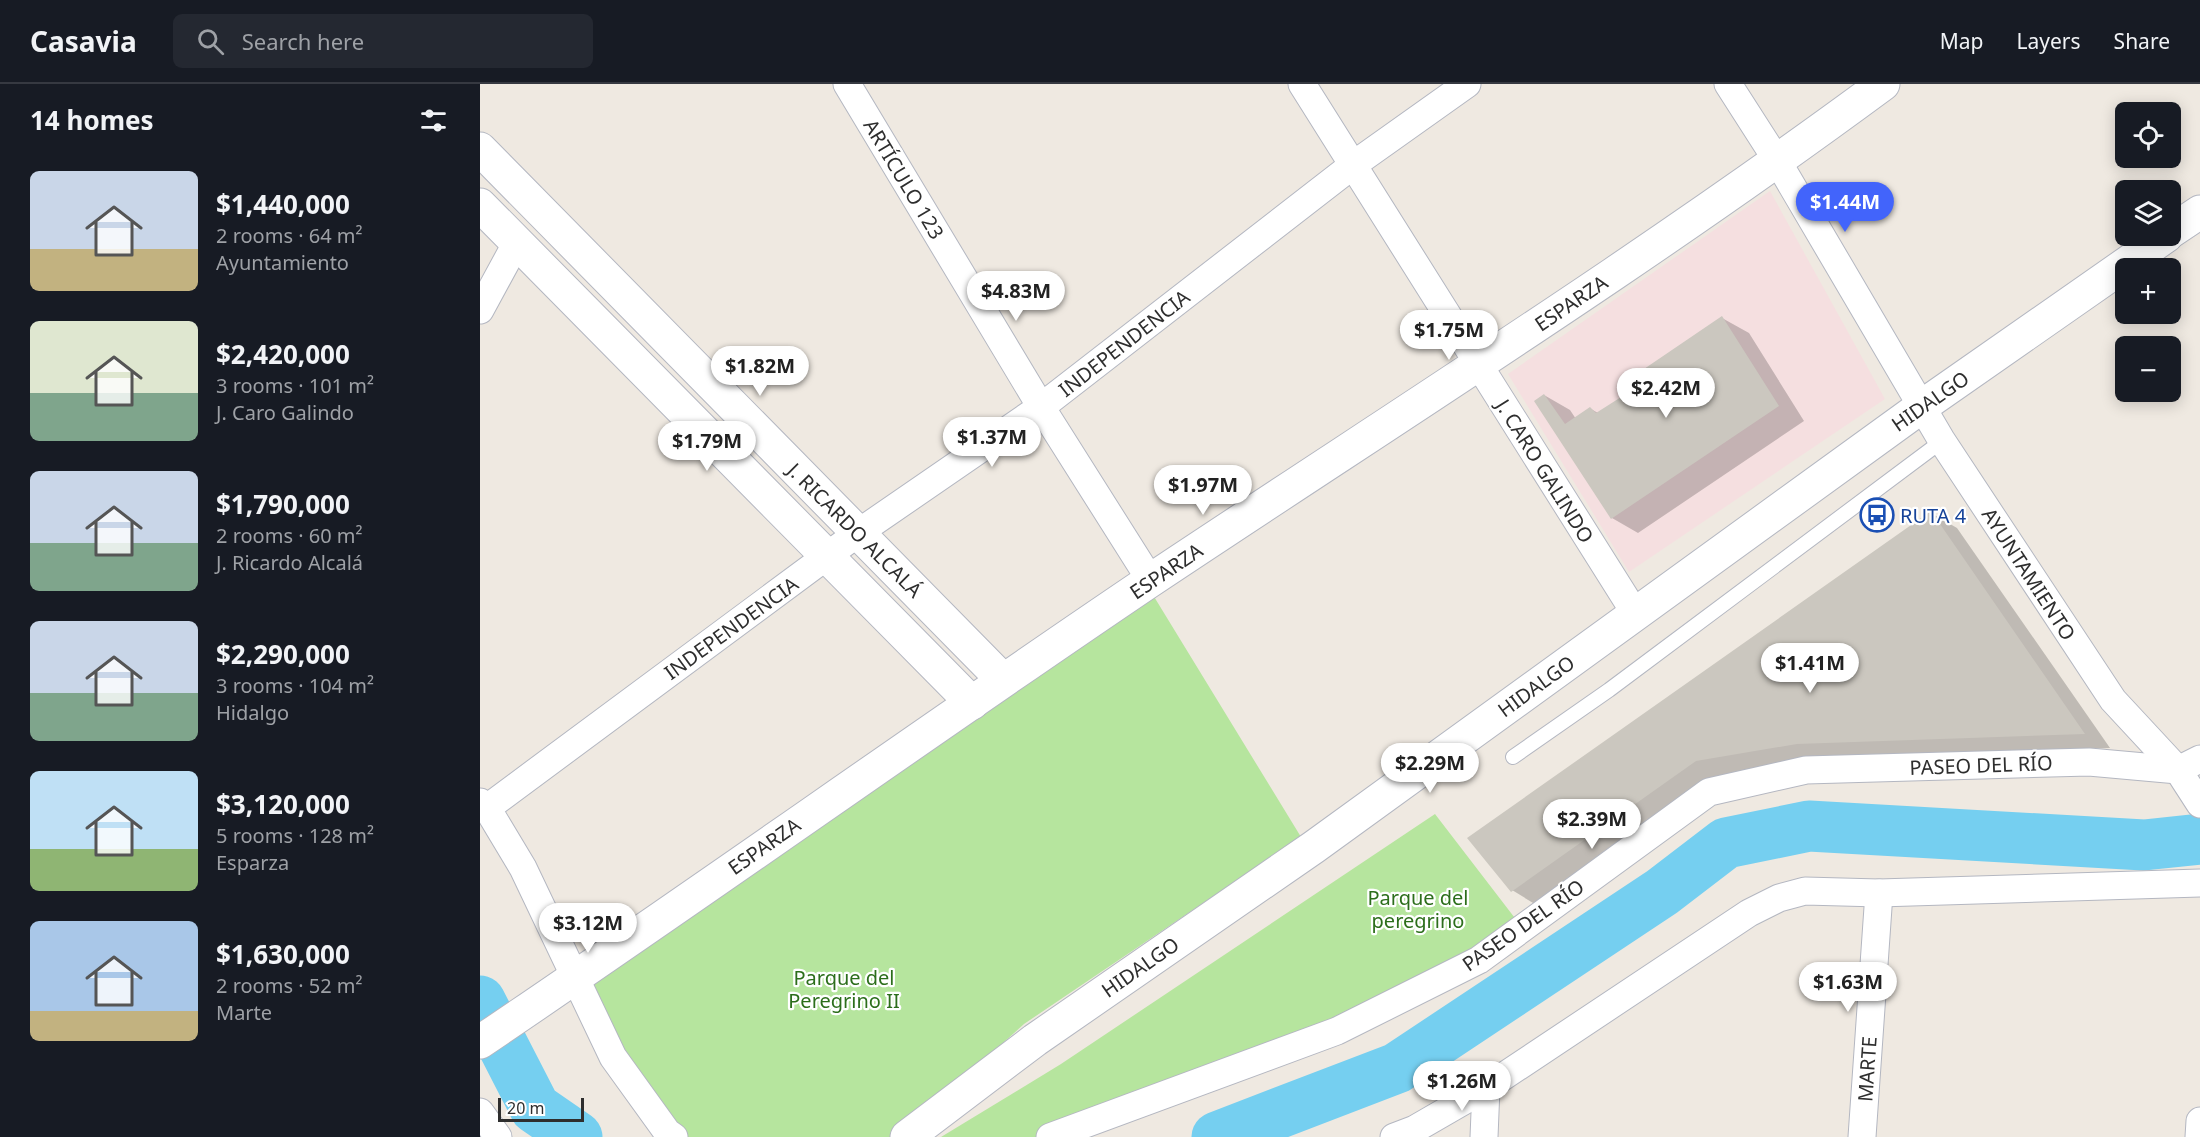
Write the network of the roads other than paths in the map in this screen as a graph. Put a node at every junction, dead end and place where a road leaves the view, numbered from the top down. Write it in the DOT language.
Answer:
graph roads {
  1 [pos="847,84"];
  2 [pos="1302,84"];
  3 [pos="1467,84"];
  4 [pos="1728,84"];
  5 [pos="1883,84"];
  6 [pos="480,149"];
  7 [pos="1778,162"];
  8 [pos="1353,165"];
  9 [pos="480,205"];
  10 [pos="2200,212"];
  11 [pos="2181,225"];
  12 [pos="517,242"];
  13 [pos="2152,246"];
  14 [pos="480,310"];
  15 [pos="1479,366"];
  16 [pos="1041,407"];
  17 [pos="1921,407"];
  18 [pos="1942,441"];
  19 [pos="858,533"];
  20 [pos="827,558"];
  21 [pos="1151,581"];
  22 [pos="1635,613"];
  23 [pos="1003,680"];
  24 [pos="972,703"];
  25 [pos="1513,757"];
  26 [pos="2189,765"];
  27 [pos="2200,803"];
  28 [pos="483,805"];
  29 [pos="2200,883"];
  30 [pos="1879,893"];
  31 [pos="565,984"];
  32 [pos="480,1042"];
  33 [pos="1486,1089"];
  34 [pos="480,1112"];
  35 [pos="2200,1121"];
  36 [pos="498,1137"];
  37 [pos="674,1137"];
  38 [pos="907,1137"];
  39 [pos="1050,1137"];
  40 [pos="1394,1137"];
  41 [pos="1484,1137"];
  42 [pos="1862,1137"];
  43 [pos="2199,1137"];
  1 -- 16 [label="street, ARTÍCULO 123"];
  2 -- 8 [label="street, J. CARO GALINDO"];
  3 -- 8 [label="street, INDEPENDENCIA"];
  4 -- 7 [label="street, AYUNTAMIENTO"];
  5 -- 7 [label="street, ESPARZA"];
  6 -- 19 [label="street, J. RICARDO ALCALÁ"];
  7 -- 15 [label="street, ESPARZA"];
  7 -- 17 [label="street, AYUNTAMIENTO"];
  8 -- 15 [label="street, J. CARO GALINDO"];
  8 -- 16 [label="street, INDEPENDENCIA"];
  9 -- 12 [label="street, J. RICARDO ALCALÁ"];
  10 -- 11 [label="street"];
  12 -- 14 [label="street"];
  12 -- 20 [label="street, J. RICARDO ALCALÁ"];
  13 -- 17 [label="street, HIDALGO"];
  15 -- 21 [label="street, ESPARZA"];
  15 -- 22 [label="street, J. CARO GALINDO"];
  16 -- 19 [label="street, INDEPENDENCIA"];
  16 -- 21 [label="street, ARTÍCULO 123"];
  17 -- 18 [label="street, AYUNTAMIENTO"];
  17 -- 22 [label="street, HIDALGO"];
  18 -- 25 [label="lane"];
  18 -- 26 [label="street, AYUNTAMIENTO"];
  19 -- 20 [label="street, INDEPENDENCIA"];
  19 -- 23 [label="street, J. RICARDO ALCALÁ"];
  20 -- 24 [label="street, J. RICARDO ALCALÁ"];
  20 -- 28 [label="street, INDEPENDENCIA"];
  21 -- 23 [label="street, ESPARZA"];
  22 -- 38 [label="street, HIDALGO"];
  23 -- 24 [label="street, ESPARZA"];
  24 -- 31 [label="street, ESPARZA"];
  26 -- 27 [label="street, AYUNTAMIENTO"];
  26 -- 39 [label="street, PASEO DEL RÍO"];
  28 -- 31 [label="street"];
  29 -- 30 [label="street"];
  30 -- 33 [label="street"];
  30 -- 42 [label="street, MARTE"];
  31 -- 32 [label="street, ESPARZA"];
  31 -- 37 [label="street"];
  33 -- 40 [label="street"];
  33 -- 41 [label="street"];
  34 -- 36 [label="street"];
  35 -- 43 [label="street"];
}
